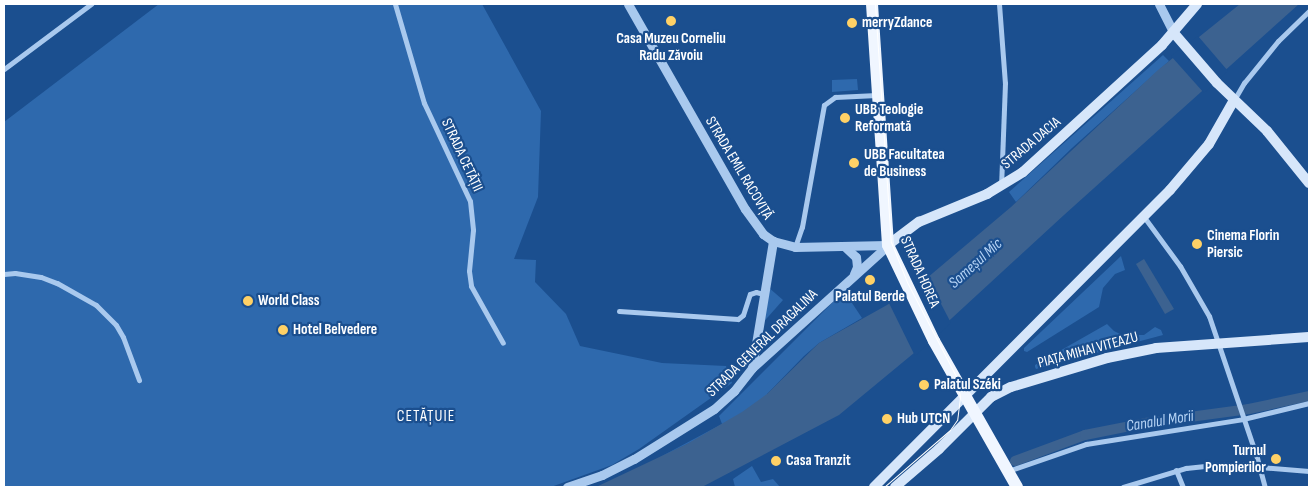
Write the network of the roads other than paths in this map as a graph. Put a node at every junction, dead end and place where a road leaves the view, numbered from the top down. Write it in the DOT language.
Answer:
graph roads {
  1 [pos="91,4"];
  2 [pos="395,4"];
  3 [pos="628,4"];
  4 [pos="872,4"];
  5 [pos="999,4"];
  6 [pos="1159,4"];
  7 [pos="1197,4"];
  8 [pos="1309,12"];
  9 [pos="1173,32"];
  10 [pos="4,69"];
  11 [pos="879,94"];
  12 [pos="1234,100"];
  13 [pos="1309,183"];
  14 [pos="1001,187"];
  15 [pos="1144,216"];
  16 [pos="773,242"];
  17 [pos="888,245"];
  18 [pos="844,246"];
  19 [pos="795,247"];
  20 [pos="4,274"];
  21 [pos="854,274"];
  22 [pos="763,294"];
  23 [pos="619,311"];
  24 [pos="1309,337"];
  25 [pos="1218,342"];
  26 [pos="503,343"];
  27 [pos="752,368"];
  28 [pos="139,380"];
  29 [pos="966,393"];
  30 [pos="1309,403"];
  31 [pos="976,413"];
  32 [pos="1243,417"];
  33 [pos="1259,466"];
  34 [pos="1176,470"];
  35 [pos="1007,471"];
  36 [pos="1309,471"];
  37 [pos="567,487"];
  38 [pos="874,487"];
  39 [pos="895,487"];
  40 [pos="1017,487"];
  41 [pos="1123,487"];
  42 [pos="1183,487"];
  43 [pos="1265,487"];
  1 -- 10 [label="street"];
  2 -- 26 [label="street, STRADA CETĂȚII"];
  3 -- 16 [label="street, STRADA EMIL RACOVIȚĂ"];
  4 -- 11 [label="main road, STRADA HOREA"];
  5 -- 14 [label="street"];
  6 -- 9 [label="street"];
  7 -- 9 [label="main road, STRADA DACIA"];
  8 -- 12 [label="street"];
  9 -- 12 [label="main road"];
  9 -- 14 [label="main road, STRADA DACIA"];
  11 -- 17 [label="main road, STRADA HOREA"];
  11 -- 19 [label="street"];
  12 -- 13 [label="main road"];
  12 -- 15 [label="main road, PIAȚA MIHAI VITEAZU"];
  14 -- 17 [label="main road, STRADA DACIA"];
  15 -- 25 [label="street"];
  15 -- 29 [label="main road, PIAȚA MIHAI VITEAZU"];
  16 -- 19 [label="street, STRADA EMIL RACOVIȚĂ"];
  16 -- 22 [label="street"];
  17 -- 18 [label="street, STRADA EMIL RACOVIȚĂ"];
  17 -- 21 [label="street, STRADA GENERAL DRAGALINA"];
  17 -- 29 [label="main road, STRADA HOREA"];
  18 -- 19 [label="street, STRADA EMIL RACOVIȚĂ"];
  18 -- 21 [label="street"];
  20 -- 28 [label="street"];
  21 -- 27 [label="street, STRADA GENERAL DRAGALINA"];
  22 -- 23 [label="street"];
  22 -- 27 [label="street"];
  24 -- 25 [label="main road, PIAȚA MIHAI VITEAZU"];
  25 -- 31 [label="main road, PIAȚA MIHAI VITEAZU"];
  25 -- 32 [label="street"];
  27 -- 37 [label="street, STRADA GENERAL DRAGALINA"];
  29 -- 31 [label="main road, STRADA HOREA"];
  29 -- 38 [label="main road, PIAȚA MIHAI VITEAZU"];
  30 -- 32 [label="street"];
  31 -- 35 [label="main road, STRADA HOREA"];
  31 -- 39 [label="main road, PIAȚA MIHAI VITEAZU"];
  32 -- 33 [label="street"];
  32 -- 35 [label="street"];
  33 -- 34 [label="street"];
  33 -- 36 [label="street"];
  33 -- 43 [label="street"];
  34 -- 41 [label="street"];
  34 -- 42 [label="street"];
  35 -- 40 [label="main road, STRADA HOREA"];
}
